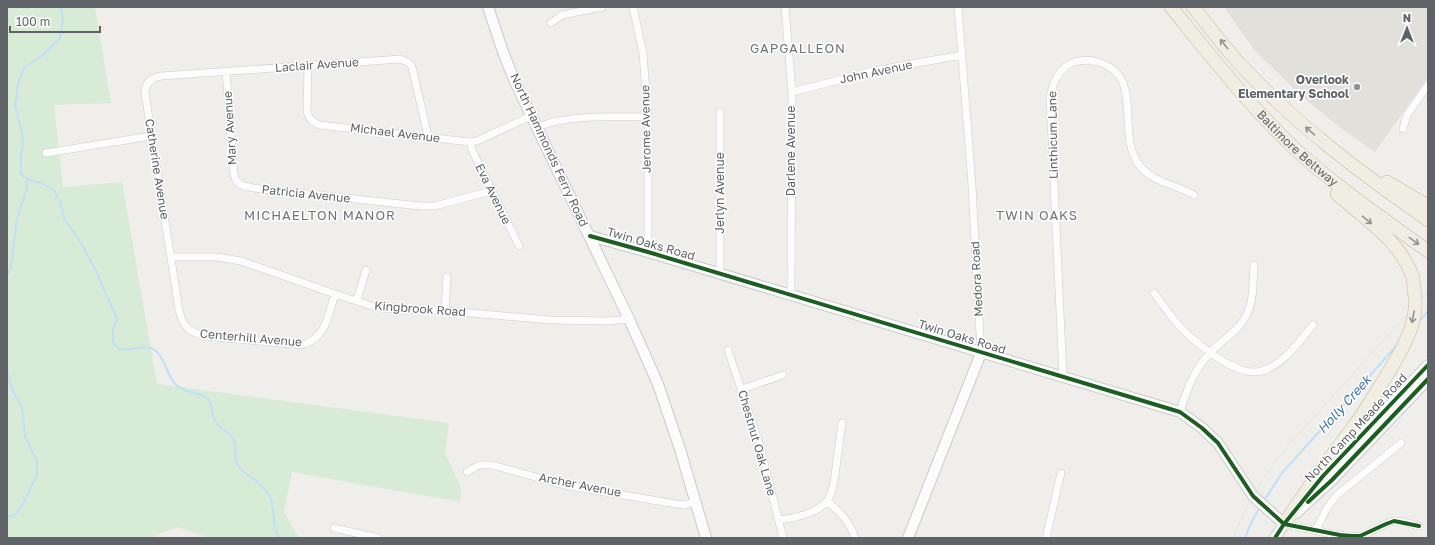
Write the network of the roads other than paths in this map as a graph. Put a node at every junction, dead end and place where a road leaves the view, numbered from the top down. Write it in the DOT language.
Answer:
graph roads {
  1 [pos="488,7"];
  2 [pos="602,7"];
  3 [pos="633,7"];
  4 [pos="785,7"];
  5 [pos="958,7"];
  6 [pos="1171,7"];
  7 [pos="1194,7"];
  8 [pos="551,23"];
  9 [pos="962,55"];
  10 [pos="308,65"];
  11 [pos="226,72"];
  12 [pos="1223,72"];
  13 [pos="148,82"];
  14 [pos="1428,85"];
  15 [pos="792,92"];
  16 [pos="720,112"];
  17 [pos="531,116"];
  18 [pos="648,117"];
  19 [pos="536,127"];
  20 [pos="1403,129"];
  21 [pos="151,136"];
  22 [pos="428,136"];
  23 [pos="470,142"];
  24 [pos="46,153"];
  25 [pos="1340,156"];
  26 [pos="238,184"];
  27 [pos="491,191"];
  28 [pos="1194,195"];
  29 [pos="1428,206"];
  30 [pos="1428,220"];
  31 [pos="590,236"];
  32 [pos="519,246"];
  33 [pos="1428,251"];
  34 [pos="648,252"];
  35 [pos="171,257"];
  36 [pos="1254,265"];
  37 [pos="366,270"];
  38 [pos="720,274"];
  39 [pos="447,277"];
  40 [pos="1154,293"];
  41 [pos="335,294"];
  42 [pos="791,296"];
  43 [pos="357,300"];
  44 [pos="445,311"];
  45 [pos="629,319"];
  46 [pos="1313,326"];
  47 [pos="728,350"];
  48 [pos="1210,352"];
  49 [pos="981,353"];
  50 [pos="1428,364"];
  51 [pos="784,375"];
  52 [pos="1063,377"];
  53 [pos="1428,379"];
  54 [pos="742,389"];
  55 [pos="1180,412"];
  56 [pos="842,423"];
  57 [pos="1401,443"];
  58 [pos="467,472"];
  59 [pos="1061,473"];
  60 [pos="827,501"];
  61 [pos="696,502"];
  62 [pos="779,520"];
  63 [pos="1284,524"];
  64 [pos="1419,526"];
  65 [pos="334,528"];
  66 [pos="1316,530"];
  67 [pos="378,538"];
  68 [pos="706,538"];
  69 [pos="783,538"];
  70 [pos="855,538"];
  71 [pos="908,538"];
  72 [pos="1046,538"];
  73 [pos="1275,538"];
  1 -- 17 [label="street, North Hammonds Ferry Road"];
  2 -- 8 [label="street"];
  3 -- 18 [label="street, Jerome Avenue"];
  4 -- 15 [label="street, Darlene Avenue"];
  5 -- 9 [label="street, Medora Road"];
  6 -- 12 [label="highway, Baltimore Beltway"];
  25 -- 7 [label="highway, Baltimore Beltway, one-way"];
  9 -- 15 [label="street, John Avenue"];
  9 -- 49 [label="street, Medora Road"];
  10 -- 11 [label="street, Laclair Avenue"];
  10 -- 22 [label="street, Michael Avenue"];
  10 -- 22 [label="street, Laclair Avenue"];
  11 -- 13 [label="street, Laclair Avenue"];
  11 -- 26 [label="street, Mary Avenue"];
  12 -- 33 [label="highway, Baltimore Beltway, one-way"];
  12 -- 63 [label="highway, one-way, bridge"];
  13 -- 21 [label="street, Catherine Avenue"];
  14 -- 20 [label="street"];
  15 -- 42 [label="street, Darlene Avenue"];
  16 -- 38 [label="street, Jerlyn Avenue"];
  17 -- 19 [label="street, North Hammonds Ferry Road"];
  17 -- 23 [label="street, Michael Avenue"];
  18 -- 19 [label="street"];
  18 -- 34 [label="street, Jerome Avenue"];
  19 -- 31 [label="street, North Hammonds Ferry Road"];
  21 -- 24 [label="street"];
  21 -- 35 [label="street, Catherine Avenue"];
  22 -- 23 [label="street, Michael Avenue"];
  23 -- 27 [label="street, Eva Avenue"];
  25 -- 29 [label="highway"];
  25 -- 30 [label="highway, Baltimore Beltway"];
  26 -- 27 [label="street, Patricia Avenue"];
  27 -- 32 [label="street, Eva Avenue"];
  28 -- 52 [label="street, Linthicum Lane"];
  31 -- 34 [label="street, Twin Oaks Road"];
  31 -- 45 [label="street, North Hammonds Ferry Road"];
  34 -- 38 [label="street, Twin Oaks Road"];
  35 -- 41 [label="street, Kingbrook Road"];
  35 -- 41 [label="street, Centerhill Avenue"];
  36 -- 48 [label="street"];
  37 -- 43 [label="street"];
  38 -- 42 [label="street, Twin Oaks Road"];
  39 -- 44 [label="street"];
  40 -- 48 [label="street"];
  41 -- 43 [label="street, Kingbrook Road"];
  42 -- 49 [label="street, Twin Oaks Road"];
  43 -- 44 [label="street, Kingbrook Road"];
  44 -- 45 [label="street, Kingbrook Road"];
  45 -- 61 [label="street, North Hammonds Ferry Road"];
  46 -- 48 [label="street"];
  47 -- 54 [label="street, Chestnut Oak Lane"];
  48 -- 55 [label="street"];
  49 -- 52 [label="street, Twin Oaks Road"];
  49 -- 71 [label="street, Medora Road"];
  50 -- 63 [label="street, North Camp Meade Road"];
  51 -- 54 [label="street"];
  52 -- 55 [label="street, Twin Oaks Road"];
  53 -- 63 [label="street, North Camp Meade Road"];
  54 -- 62 [label="street, Chestnut Oak Lane"];
  55 -- 63 [label="street, Twin Oaks Road"];
  56 -- 60 [label="street"];
  57 -- 66 [label="street"];
  58 -- 61 [label="street, Archer Avenue"];
  59 -- 72 [label="street"];
  60 -- 62 [label="street"];
  60 -- 70 [label="street"];
  61 -- 68 [label="street, North Hammonds Ferry Road"];
  62 -- 69 [label="street, Chestnut Oak Lane"];
  63 -- 66 [label="street"];
  63 -- 73 [label="street, North Camp Meade Road"];
  64 -- 66 [label="street"];
  65 -- 67 [label="street"];
}
